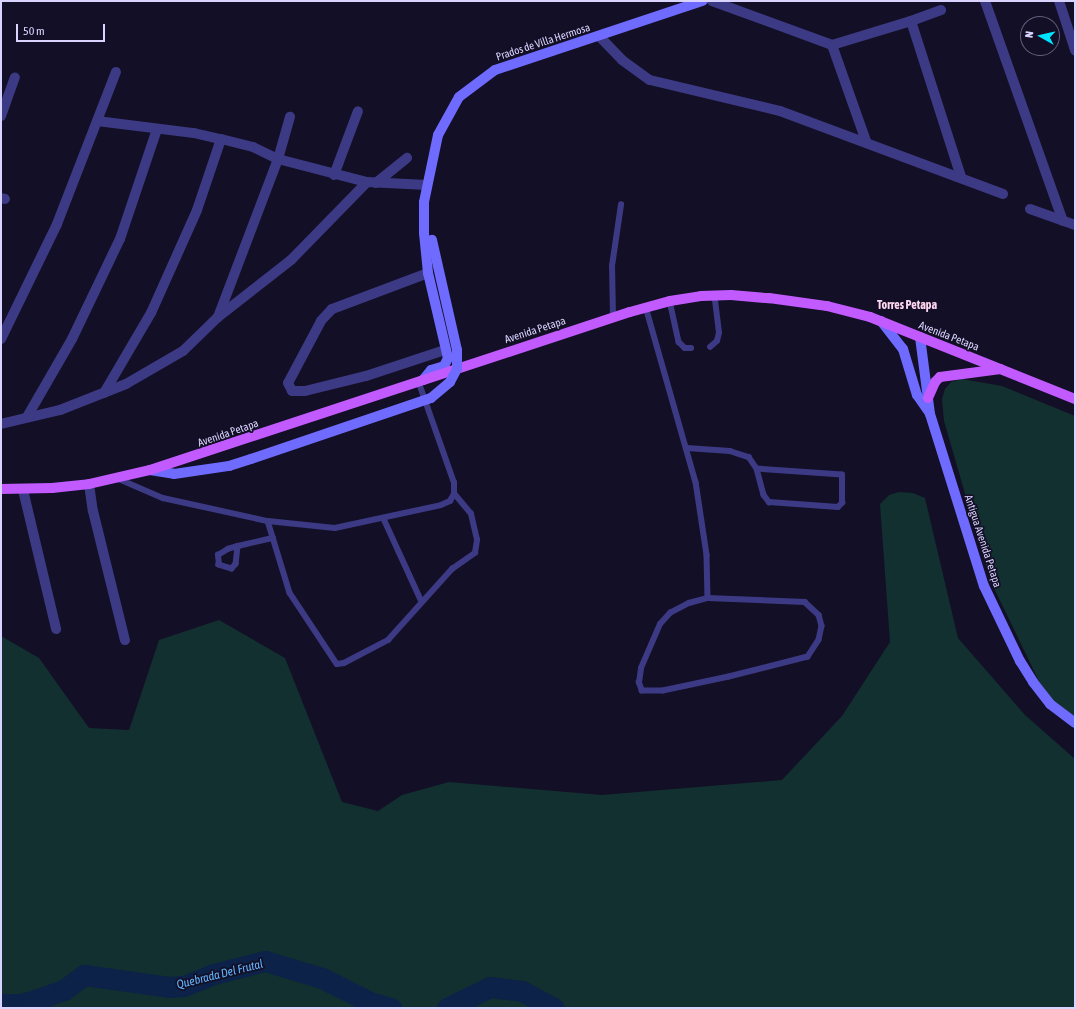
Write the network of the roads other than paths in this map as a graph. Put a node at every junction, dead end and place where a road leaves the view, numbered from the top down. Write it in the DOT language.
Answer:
graph roads {
  1 [pos="703,1"];
  2 [pos="712,1"];
  3 [pos="985,1"];
  4 [pos="1059,1"];
  5 [pos="941,10"];
  6 [pos="911,22"];
  7 [pos="599,36"];
  8 [pos="832,45"];
  9 [pos="1075,50"];
  10 [pos="116,72"];
  11 [pos="15,77"];
  12 [pos="4,96"];
  13 [pos="358,111"];
  14 [pos="1,116"];
  15 [pos="290,117"];
  16 [pos="97,121"];
  17 [pos="157,129"];
  18 [pos="221,139"];
  19 [pos="866,141"];
  20 [pos="407,158"];
  21 [pos="278,159"];
  22 [pos="334,175"];
  23 [pos="961,177"];
  24 [pos="371,183"];
  25 [pos="427,185"];
  26 [pos="1003,194"];
  27 [pos="424,202"];
  28 [pos="621,205"];
  29 [pos="1030,209"];
  30 [pos="1063,221"];
  31 [pos="1075,225"];
  32 [pos="428,273"];
  33 [pos="714,295"];
  34 [pos="670,301"];
  35 [pos="646,307"];
  36 [pos="218,317"];
  37 [pos="613,317"];
  38 [pos="882,321"];
  39 [pos="920,337"];
  40 [pos="1,339"];
  41 [pos="710,347"];
  42 [pos="690,348"];
  43 [pos="445,350"];
  44 [pos="1000,369"];
  45 [pos="420,380"];
  46 [pos="104,392"];
  47 [pos="928,398"];
  48 [pos="1075,399"];
  49 [pos="930,414"];
  50 [pos="27,417"];
  51 [pos="1,424"];
  52 [pos="687,448"];
  53 [pos="150,470"];
  54 [pos="757,470"];
  55 [pos="119,479"];
  56 [pos="89,484"];
  57 [pos="1,489"];
  58 [pos="23,490"];
  59 [pos="454,494"];
  60 [pos="384,519"];
  61 [pos="268,521"];
  62 [pos="273,538"];
  63 [pos="238,546"];
  64 [pos="708,598"];
  65 [pos="422,602"];
  66 [pos="56,629"];
  67 [pos="125,640"];
  68 [pos="1075,723"];
  1 -- 7 [label="main road, Prados de Villa Hermosa"];
  2 -- 8 [label="street"];
  3 -- 30 [label="street"];
  4 -- 9 [label="street"];
  5 -- 6 [label="street"];
  6 -- 8 [label="street"];
  6 -- 23 [label="street"];
  7 -- 19 [label="street"];
  7 -- 25 [label="main road, Prados de Villa Hermosa"];
  8 -- 19 [label="street"];
  10 -- 16 [label="street"];
  11 -- 12 [label="street"];
  12 -- 14 [label="street"];
  13 -- 22 [label="street"];
  15 -- 21 [label="street"];
  16 -- 17 [label="street"];
  16 -- 40 [label="street"];
  17 -- 18 [label="street"];
  17 -- 50 [label="street"];
  18 -- 21 [label="street"];
  18 -- 46 [label="street"];
  19 -- 23 [label="street"];
  20 -- 24 [label="street"];
  21 -- 22 [label="street"];
  21 -- 36 [label="street"];
  22 -- 24 [label="street"];
  23 -- 26 [label="street"];
  24 -- 25 [label="street"];
  24 -- 36 [label="street"];
  25 -- 27 [label="main road, Prados de Villa Hermosa"];
  27 -- 32 [label="main road, Prados de Villa Hermosa"];
  27 -- 53 [label="main road, bridge"];
  28 -- 37 [label="lane"];
  29 -- 30 [label="street"];
  30 -- 31 [label="street"];
  32 -- 43 [label="main road, Prados de Villa Hermosa"];
  32 -- 43 [label="street"];
  33 -- 34 [label="main road, Avenida Petapa"];
  33 -- 38 [label="main road, Avenida Petapa"];
  33 -- 41 [label="lane"];
  34 -- 35 [label="main road, Avenida Petapa"];
  34 -- 42 [label="lane"];
  35 -- 37 [label="main road, Avenida Petapa"];
  35 -- 52 [label="lane"];
  36 -- 46 [label="street"];
  37 -- 45 [label="main road, Avenida Petapa"];
  38 -- 39 [label="main road, Avenida Petapa"];
  38 -- 49 [label="main road, Antigua Avenida Petapa"];
  39 -- 44 [label="main road, Avenida Petapa"];
  39 -- 47 [label="main road, Antigua Avenida Petapa"];
  43 -- 45 [label="main road, Prados de Villa Hermosa"];
  44 -- 47 [label="main road"];
  44 -- 48 [label="main road, Avenida Petapa"];
  45 -- 53 [label="main road, Avenida Petapa"];
  45 -- 59 [label="lane"];
  46 -- 50 [label="street"];
  47 -- 49 [label="main road, Antigua Avenida Petapa"];
  49 -- 68 [label="main road, Antigua Avenida Petapa"];
  50 -- 51 [label="street"];
  52 -- 54 [label="lane"];
  52 -- 64 [label="lane"];
  53 -- 55 [label="main road, Avenida Petapa"];
  54 -- 54 [label="lane"];
  55 -- 56 [label="main road, Avenida Petapa"];
  55 -- 61 [label="lane"];
  56 -- 58 [label="main road, Avenida Petapa"];
  56 -- 67 [label="street"];
  57 -- 58 [label="main road, Avenida Petapa"];
  58 -- 66 [label="street"];
  59 -- 60 [label="lane"];
  59 -- 65 [label="lane"];
  60 -- 61 [label="lane"];
  60 -- 65 [label="lane"];
  61 -- 62 [label="lane"];
  62 -- 63 [label="lane"];
  62 -- 65 [label="lane"];
  63 -- 63 [label="lane"];
  64 -- 64 [label="lane"];
}
